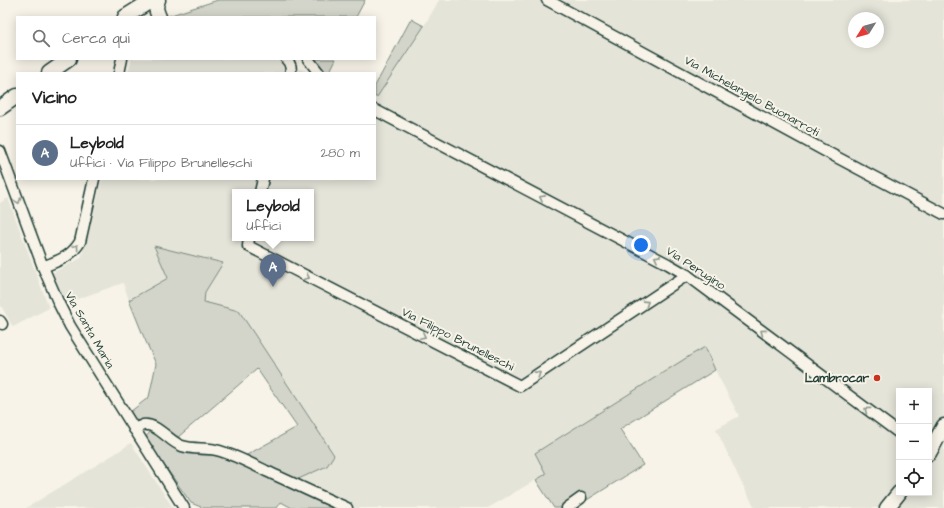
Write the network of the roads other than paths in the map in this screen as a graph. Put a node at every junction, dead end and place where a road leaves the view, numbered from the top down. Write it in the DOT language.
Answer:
graph roads {
  1 [pos="547,0"];
  2 [pos="153,7"];
  3 [pos="126,16"];
  4 [pos="68,60"];
  5 [pos="122,60"];
  6 [pos="287,60"];
  7 [pos="309,60"];
  8 [pos="50,72"];
  9 [pos="119,72"];
  10 [pos="290,72"];
  11 [pos="318,72"];
  12 [pos="16,97"];
  13 [pos="0,108"];
  14 [pos="376,111"];
  15 [pos="0,151"];
  16 [pos="94,180"];
  17 [pos="944,214"];
  18 [pos="249,242"];
  19 [pos="43,267"];
  20 [pos="687,275"];
  21 [pos="134,429"];
  22 [pos="896,431"];
  23 [pos="942,434"];
  24 [pos="932,449"];
  25 [pos="897,496"];
  26 [pos="581,498"];
  27 [pos="184,508"];
  28 [pos="347,508"];
  29 [pos="567,508"];
  30 [pos="887,508"];
  1 -- 17 [label="street, Via Michelangelo Buonarroti"];
  2 -- 3 [label="street"];
  4 -- 8 [label="street"];
  5 -- 9 [label="street"];
  6 -- 10 [label="street"];
  7 -- 11 [label="street"];
  12 -- 13 [label="street"];
  20 -- 14 [label="street, Via Perugino, one-way"];
  15 -- 19 [label="street, Via Santa Maria, one-way"];
  19 -- 16 [label="street, one-way"];
  18 -- 20 [label="street, Via Filippo Brunelleschi, one-way"];
  19 -- 21 [label="street, Via Santa Maria"];
  22 -- 20 [label="street, Via Perugino, one-way"];
  21 -- 27 [label="street, Via Santa Maria"];
  21 -- 28 [label="street"];
  23 -- 24 [label="street"];
  25 -- 30 [label="street"];
  26 -- 29 [label="street"];
}
